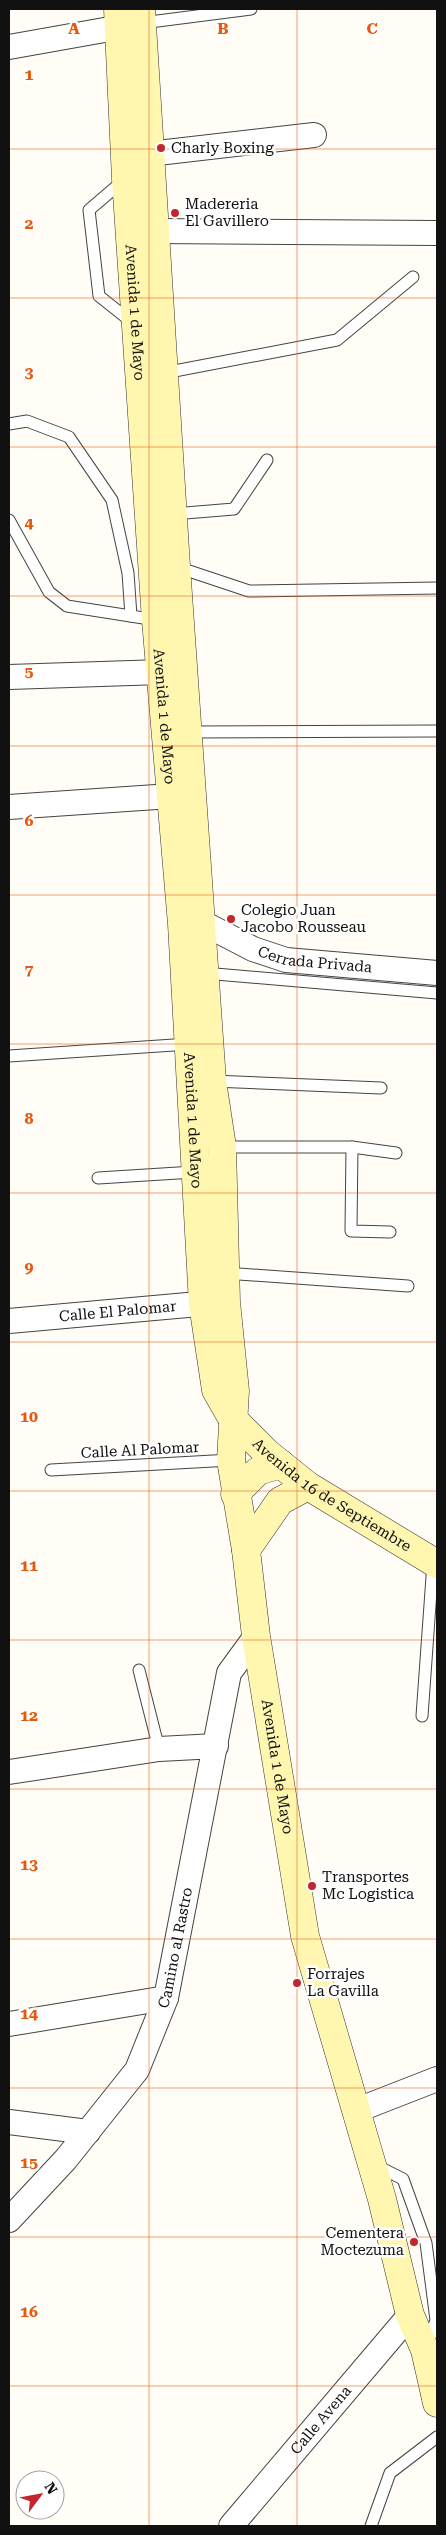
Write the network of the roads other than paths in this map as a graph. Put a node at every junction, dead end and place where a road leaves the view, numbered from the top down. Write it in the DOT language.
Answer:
graph roads {
  1 [pos="251,9"];
  2 [pos="130,17"];
  3 [pos="9,46"];
  4 [pos="314,135"];
  5 [pos="150,154"];
  6 [pos="126,179"];
  7 [pos="154,231"];
  8 [pos="437,233"];
  9 [pos="413,277"];
  10 [pos="136,326"];
  11 [pos="164,373"];
  12 [pos="9,424"];
  13 [pos="267,460"];
  14 [pos="173,514"];
  15 [pos="9,520"];
  16 [pos="176,566"];
  17 [pos="437,588"];
  18 [pos="144,618"];
  19 [pos="162,672"];
  20 [pos="9,678"];
  21 [pos="437,731"];
  22 [pos="189,732"];
  23 [pos="171,796"];
  24 [pos="9,807"];
  25 [pos="201,922"];
  26 [pos="437,972"];
  27 [pos="204,973"];
  28 [pos="437,993"];
  29 [pos="189,1044"];
  30 [pos="9,1056"];
  31 [pos="212,1081"];
  32 [pos="381,1088"];
  33 [pos="222,1147"];
  34 [pos="352,1147"];
  35 [pos="396,1153"];
  36 [pos="194,1172"];
  37 [pos="98,1178"];
  38 [pos="390,1232"];
  39 [pos="225,1273"];
  40 [pos="408,1286"];
  41 [pos="214,1303"];
  42 [pos="9,1320"];
  43 [pos="232,1418"];
  44 [pos="231,1460"];
  45 [pos="280,1464"];
  46 [pos="51,1470"];
  47 [pos="308,1486"];
  48 [pos="235,1494"];
  49 [pos="246,1550"];
  50 [pos="435,1562"];
  51 [pos="256,1636"];
  52 [pos="139,1670"];
  53 [pos="422,1716"];
  54 [pos="216,1746"];
  55 [pos="159,1749"];
  56 [pos="9,1772"];
  57 [pos="166,1998"];
  58 [pos="9,2024"];
  59 [pos="437,2079"];
  60 [pos="355,2111"];
  61 [pos="9,2122"];
  62 [pos="88,2132"];
  63 [pos="372,2164"];
  64 [pos="9,2220"];
  65 [pos="432,2241"];
  66 [pos="410,2315"];
  67 [pos="425,2350"];
  68 [pos="437,2403"];
  69 [pos="437,2437"];
  70 [pos="231,2526"];
  71 [pos="370,2526"];
  1 -- 2 [label="lane"];
  2 -- 3 [label="street"];
  2 -- 5 [label="main road, Avenida 1 de Mayo"];
  2 -- 6 [label="main road, Avenida 1 de Mayo"];
  4 -- 5 [label="street"];
  5 -- 7 [label="main road, Avenida 1 de Mayo"];
  6 -- 10 [label="main road, Avenida 1 de Mayo"];
  6 -- 10 [label="lane"];
  7 -- 8 [label="street"];
  7 -- 11 [label="main road, Avenida 1 de Mayo"];
  9 -- 11 [label="lane"];
  10 -- 18 [label="main road, Avenida 1 de Mayo"];
  11 -- 14 [label="main road, Avenida 1 de Mayo"];
  12 -- 18 [label="lane"];
  13 -- 14 [label="lane"];
  14 -- 16 [label="main road, Avenida 1 de Mayo"];
  15 -- 18 [label="lane"];
  16 -- 17 [label="lane"];
  16 -- 22 [label="main road, Avenida 1 de Mayo"];
  18 -- 19 [label="main road, Avenida 1 de Mayo"];
  19 -- 20 [label="street"];
  19 -- 23 [label="main road, Avenida 1 de Mayo"];
  21 -- 22 [label="lane"];
  22 -- 25 [label="main road, Avenida 1 de Mayo"];
  23 -- 24 [label="street"];
  23 -- 29 [label="main road, Avenida 1 de Mayo"];
  25 -- 26 [label="street, Cerrada Privada"];
  25 -- 27 [label="main road, Avenida 1 de Mayo"];
  27 -- 28 [label="lane"];
  27 -- 31 [label="main road, Avenida 1 de Mayo"];
  29 -- 30 [label="lane"];
  29 -- 36 [label="main road, Avenida 1 de Mayo"];
  31 -- 32 [label="lane"];
  31 -- 33 [label="main road, Avenida 1 de Mayo"];
  33 -- 34 [label="lane"];
  33 -- 39 [label="main road, Avenida 1 de Mayo"];
  34 -- 35 [label="lane"];
  34 -- 38 [label="lane"];
  36 -- 37 [label="lane"];
  36 -- 41 [label="main road, Avenida 1 de Mayo"];
  39 -- 40 [label="lane"];
  39 -- 41 [label="main road, Avenida 1 de Mayo"];
  41 -- 42 [label="street, Calle El Palomar"];
  41 -- 43 [label="main road, Avenida 1 de Mayo"];
  43 -- 44 [label="main road, Avenida 1 de Mayo"];
  43 -- 45 [label="main road, Avenida 16 de Septiembre"];
  44 -- 46 [label="lane, Calle Al Palomar"];
  44 -- 48 [label="main road, Avenida 1 de Mayo"];
  45 -- 47 [label="main road, Avenida 16 de Septiembre"];
  45 -- 48 [label="main road"];
  47 -- 49 [label="main road"];
  47 -- 50 [label="main road, Avenida 16 de Septiembre"];
  48 -- 49 [label="main road, Avenida 1 de Mayo"];
  49 -- 51 [label="main road, Avenida 1 de Mayo"];
  50 -- 53 [label="lane"];
  51 -- 54 [label="street, Camino al Rastro"];
  51 -- 60 [label="main road, Avenida 1 de Mayo"];
  52 -- 55 [label="lane"];
  54 -- 55 [label="street"];
  54 -- 57 [label="street, Camino al Rastro"];
  55 -- 56 [label="street"];
  57 -- 58 [label="street"];
  57 -- 62 [label="street, Camino al Rastro"];
  59 -- 60 [label="street"];
  60 -- 63 [label="main road, Avenida 1 de Mayo"];
  61 -- 62 [label="street"];
  62 -- 64 [label="street, Camino al Rastro"];
  63 -- 65 [label="lane"];
  63 -- 66 [label="main road, Avenida 1 de Mayo"];
  65 -- 67 [label="lane"];
  66 -- 67 [label="main road, Avenida 1 de Mayo"];
  66 -- 70 [label="street, Calle Avena"];
  67 -- 68 [label="main road, Avenida 1 de Mayo"];
  69 -- 71 [label="lane"];
}
